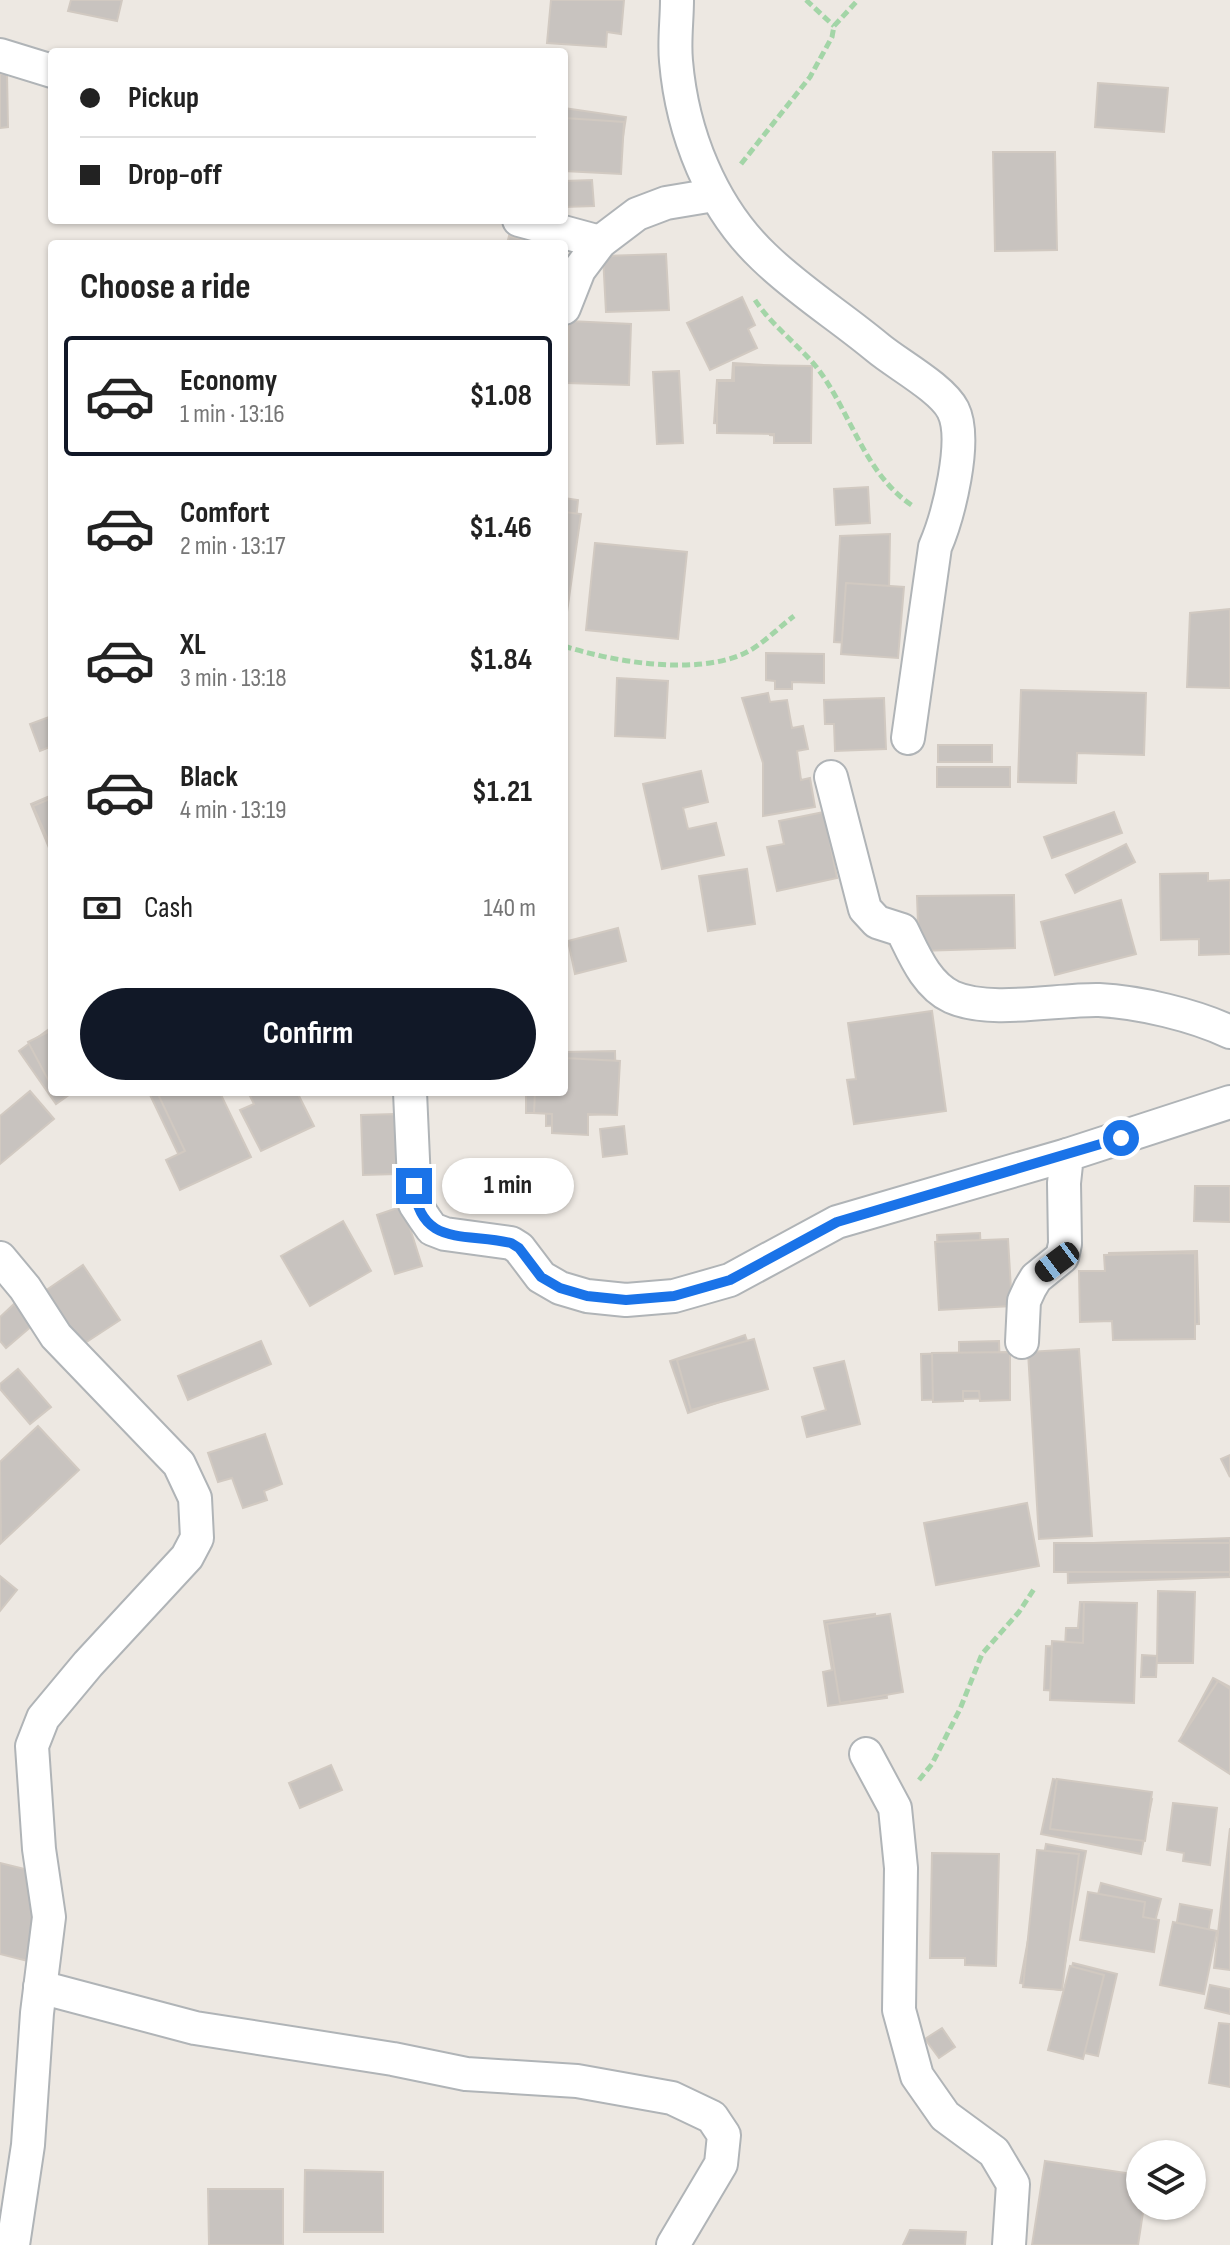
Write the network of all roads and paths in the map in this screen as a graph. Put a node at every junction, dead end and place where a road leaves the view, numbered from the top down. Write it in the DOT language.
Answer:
graph roads {
  1 [pos="677,0"];
  2 [pos="806,0"];
  3 [pos="858,0"];
  4 [pos="834,26"];
  5 [pos="0,55"];
  6 [pos="48,70"];
  7 [pos="714,195"];
  8 [pos="534,224"];
  9 [pos="600,242"];
  10 [pos="749,292"];
  11 [pos="568,298"];
  12 [pos="944,526"];
  13 [pos="794,616"];
  14 [pos="568,647"];
  15 [pos="908,738"];
  16 [pos="831,777"];
  17 [pos="1230,1032"];
  18 [pos="410,1096"];
  19 [pos="1230,1102"];
  20 [pos="1067,1155"];
  21 [pos="0,1258"];
  22 [pos="1022,1342"];
  23 [pos="1034,1589"];
  24 [pos="866,1754"];
  25 [pos="895,1808"];
  26 [pos="40,1987"];
  27 [pos="13,2245"];
  28 [pos="673,2245"];
  29 [pos="1009,2245"];
  1 -- 7 [label="street"];
  2 -- 4 [label="path"];
  3 -- 4 [label="path"];
  4 -- 7 [label="path"];
  5 -- 6 [label="street"];
  7 -- 9 [label="street"];
  7 -- 12 [label="street"];
  8 -- 9 [label="street"];
  9 -- 11 [label="street"];
  10 -- 12 [label="path"];
  12 -- 15 [label="street"];
  13 -- 14 [label="path"];
  16 -- 17 [label="street"];
  18 -- 20 [label="street"];
  19 -- 20 [label="street"];
  20 -- 22 [label="street"];
  21 -- 26 [label="street"];
  23 -- 25 [label="path"];
  24 -- 25 [label="street"];
  25 -- 29 [label="street"];
  26 -- 27 [label="street"];
  26 -- 28 [label="street"];
}
